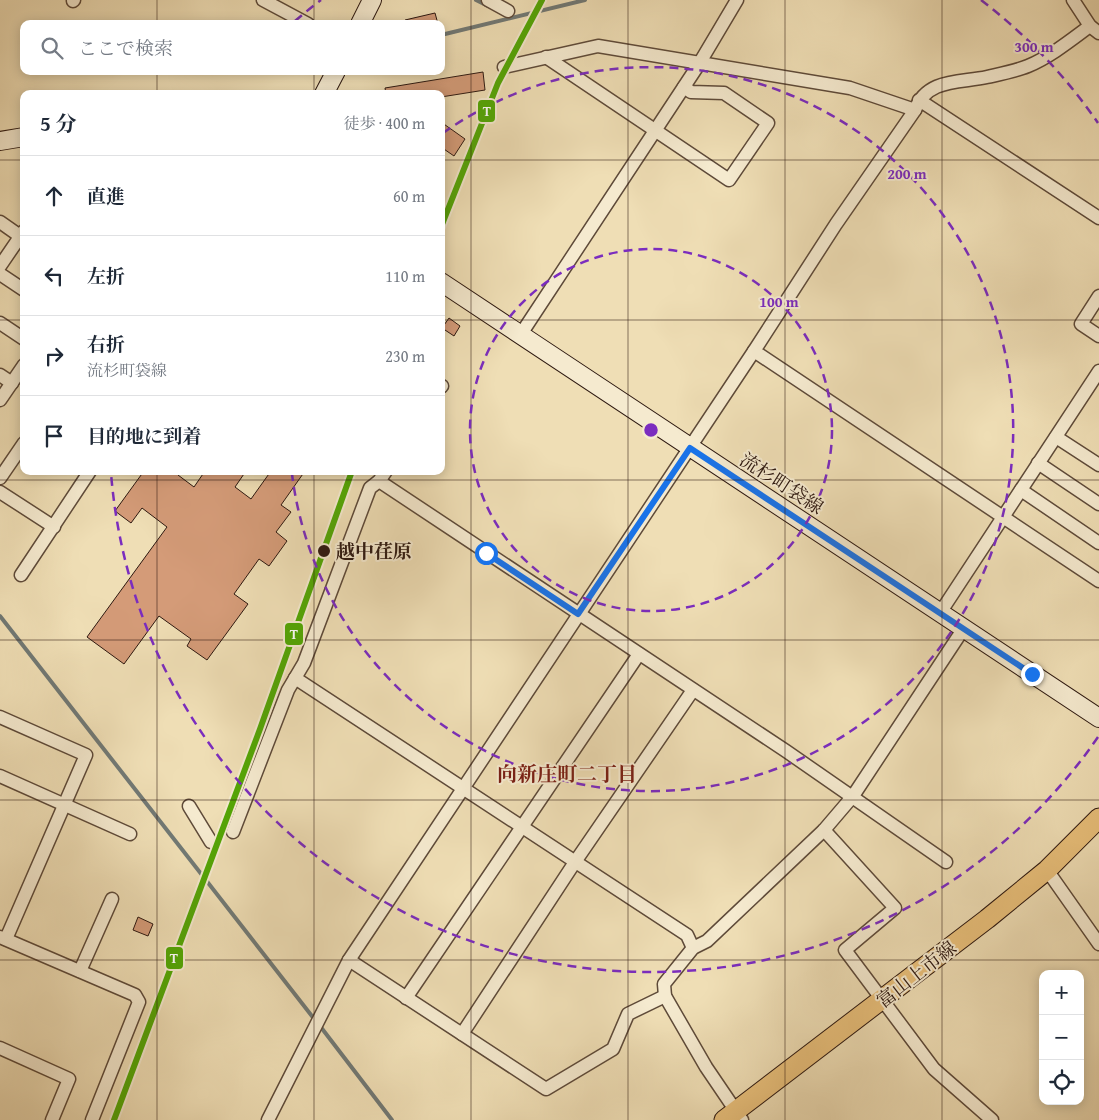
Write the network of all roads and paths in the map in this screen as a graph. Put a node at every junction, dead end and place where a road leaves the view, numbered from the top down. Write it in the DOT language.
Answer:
graph roads {
  1 [pos="264,0"];
  2 [pos="372,0"];
  3 [pos="488,0"];
  4 [pos="737,0"];
  5 [pos="1073,0"];
  6 [pos="508,11"];
  7 [pos="301,20"];
  8 [pos="362,20"];
  9 [pos="1094,30"];
  10 [pos="546,57"];
  11 [pos="699,64"];
  12 [pos="504,67"];
  13 [pos="334,75"];
  14 [pos="684,87"];
  15 [pos="326,90"];
  16 [pos="917,105"];
  17 [pos="655,130"];
  18 [pos="20,138"];
  19 [pos="0,141"];
  20 [pos="1099,218"];
  21 [pos="0,222"];
  22 [pos="20,232"];
  23 [pos="20,236"];
  24 [pos="0,266"];
  25 [pos="0,274"];
  26 [pos="445,285"];
  27 [pos="20,287"];
  28 [pos="1099,296"];
  29 [pos="0,323"];
  30 [pos="521,334"];
  31 [pos="20,336"];
  32 [pos="1099,336"];
  33 [pos="754,351"];
  34 [pos="1099,371"];
  35 [pos="0,375"];
  36 [pos="17,382"];
  37 [pos="0,400"];
  38 [pos="1056,437"];
  39 [pos="690,448"];
  40 [pos="20,449"];
  41 [pos="1038,463"];
  42 [pos="1099,465"];
  43 [pos="87,475"];
  44 [pos="383,476"];
  45 [pos="0,478"];
  46 [pos="1021,490"];
  47 [pos="0,492"];
  48 [pos="1099,504"];
  49 [pos="1003,518"];
  50 [pos="54,527"];
  51 [pos="1099,543"];
  52 [pos="21,575"];
  53 [pos="1099,581"];
  54 [pos="940,613"];
  55 [pos="578,614"];
  56 [pos="964,628"];
  57 [pos="639,654"];
  58 [pos="295,678"];
  59 [pos="693,690"];
  60 [pos="0,717"];
  61 [pos="1099,718"];
  62 [pos="0,776"];
  63 [pos="463,789"];
  64 [pos="853,796"];
  65 [pos="63,804"];
  66 [pos="189,806"];
  67 [pos="1099,818"];
  68 [pos="523,828"];
  69 [pos="824,830"];
  70 [pos="232,832"];
  71 [pos="130,834"];
  72 [pos="211,842"];
  73 [pos="575,862"];
  74 [pos="946,862"];
  75 [pos="1047,870"];
  76 [pos="112,899"];
  77 [pos="3,938"];
  78 [pos="1099,944"];
  79 [pos="693,948"];
  80 [pos="349,960"];
  81 [pos="80,971"];
  82 [pos="665,996"];
  83 [pos="406,998"];
  84 [pos="884,1000"];
  85 [pos="462,1034"];
  86 [pos="0,1048"];
  87 [pos="734,1117"];
  88 [pos="52,1120"];
  89 [pos="92,1120"];
  90 [pos="268,1120"];
  91 [pos="992,1120"];
  1 -- 7 [label="street"];
  2 -- 8 [label="main road"];
  3 -- 6 [label="street"];
  4 -- 11 [label="street"];
  5 -- 9 [label="street"];
  9 -- 16 [label="street"];
  10 -- 11 [label="street"];
  10 -- 12 [label="street"];
  10 -- 17 [label="street"];
  11 -- 14 [label="street"];
  11 -- 16 [label="street"];
  13 -- 15 [label="main road"];
  14 -- 17 [label="street"];
  14 -- 17 [label="street"];
  16 -- 20 [label="street"];
  16 -- 33 [label="street"];
  17 -- 30 [label="street"];
  18 -- 19 [label="main road"];
  21 -- 22 [label="street"];
  23 -- 24 [label="street"];
  25 -- 27 [label="street"];
  26 -- 30 [label="main road, 流杉町袋線"];
  28 -- 32 [label="street"];
  29 -- 31 [label="street"];
  30 -- 39 [label="main road, 流杉町袋線"];
  33 -- 39 [label="street"];
  33 -- 49 [label="street"];
  34 -- 38 [label="street"];
  35 -- 36 [label="street"];
  36 -- 37 [label="street"];
  38 -- 41 [label="street"];
  38 -- 42 [label="street"];
  39 -- 54 [label="main road, 流杉町袋線"];
  39 -- 55 [label="street"];
  40 -- 45 [label="street"];
  41 -- 46 [label="street"];
  41 -- 48 [label="street"];
  43 -- 50 [label="street"];
  44 -- 55 [label="street"];
  44 -- 58 [label="street"];
  46 -- 49 [label="street"];
  46 -- 51 [label="street"];
  47 -- 50 [label="street"];
  49 -- 53 [label="street"];
  49 -- 54 [label="street"];
  50 -- 52 [label="street"];
  54 -- 56 [label="main road, 流杉町袋線"];
  55 -- 57 [label="street"];
  55 -- 63 [label="street"];
  56 -- 61 [label="main road, 流杉町袋線"];
  56 -- 64 [label="street"];
  57 -- 59 [label="street"];
  57 -- 68 [label="street"];
  58 -- 63 [label="street"];
  58 -- 70 [label="street"];
  59 -- 64 [label="street"];
  59 -- 73 [label="street"];
  60 -- 65 [label="street"];
  62 -- 65 [label="street"];
  63 -- 68 [label="street"];
  63 -- 80 [label="street"];
  64 -- 69 [label="street"];
  64 -- 74 [label="street"];
  65 -- 71 [label="street"];
  65 -- 77 [label="street"];
  66 -- 72 [label="street"];
  67 -- 75 [label="main road, 富山上市線"];
  68 -- 73 [label="street"];
  68 -- 83 [label="street"];
  69 -- 79 [label="street"];
  69 -- 84 [label="street"];
  73 -- 79 [label="street"];
  73 -- 85 [label="street"];
  75 -- 78 [label="street"];
  75 -- 84 [label="main road, 富山上市線"];
  76 -- 81 [label="street"];
  77 -- 81 [label="street"];
  79 -- 82 [label="street"];
  80 -- 83 [label="street"];
  80 -- 90 [label="street"];
  81 -- 89 [label="street"];
  82 -- 85 [label="street"];
  82 -- 87 [label="street"];
  83 -- 85 [label="street"];
  84 -- 87 [label="main road, 富山上市線"];
  84 -- 91 [label="street"];
  86 -- 88 [label="street"];
}
